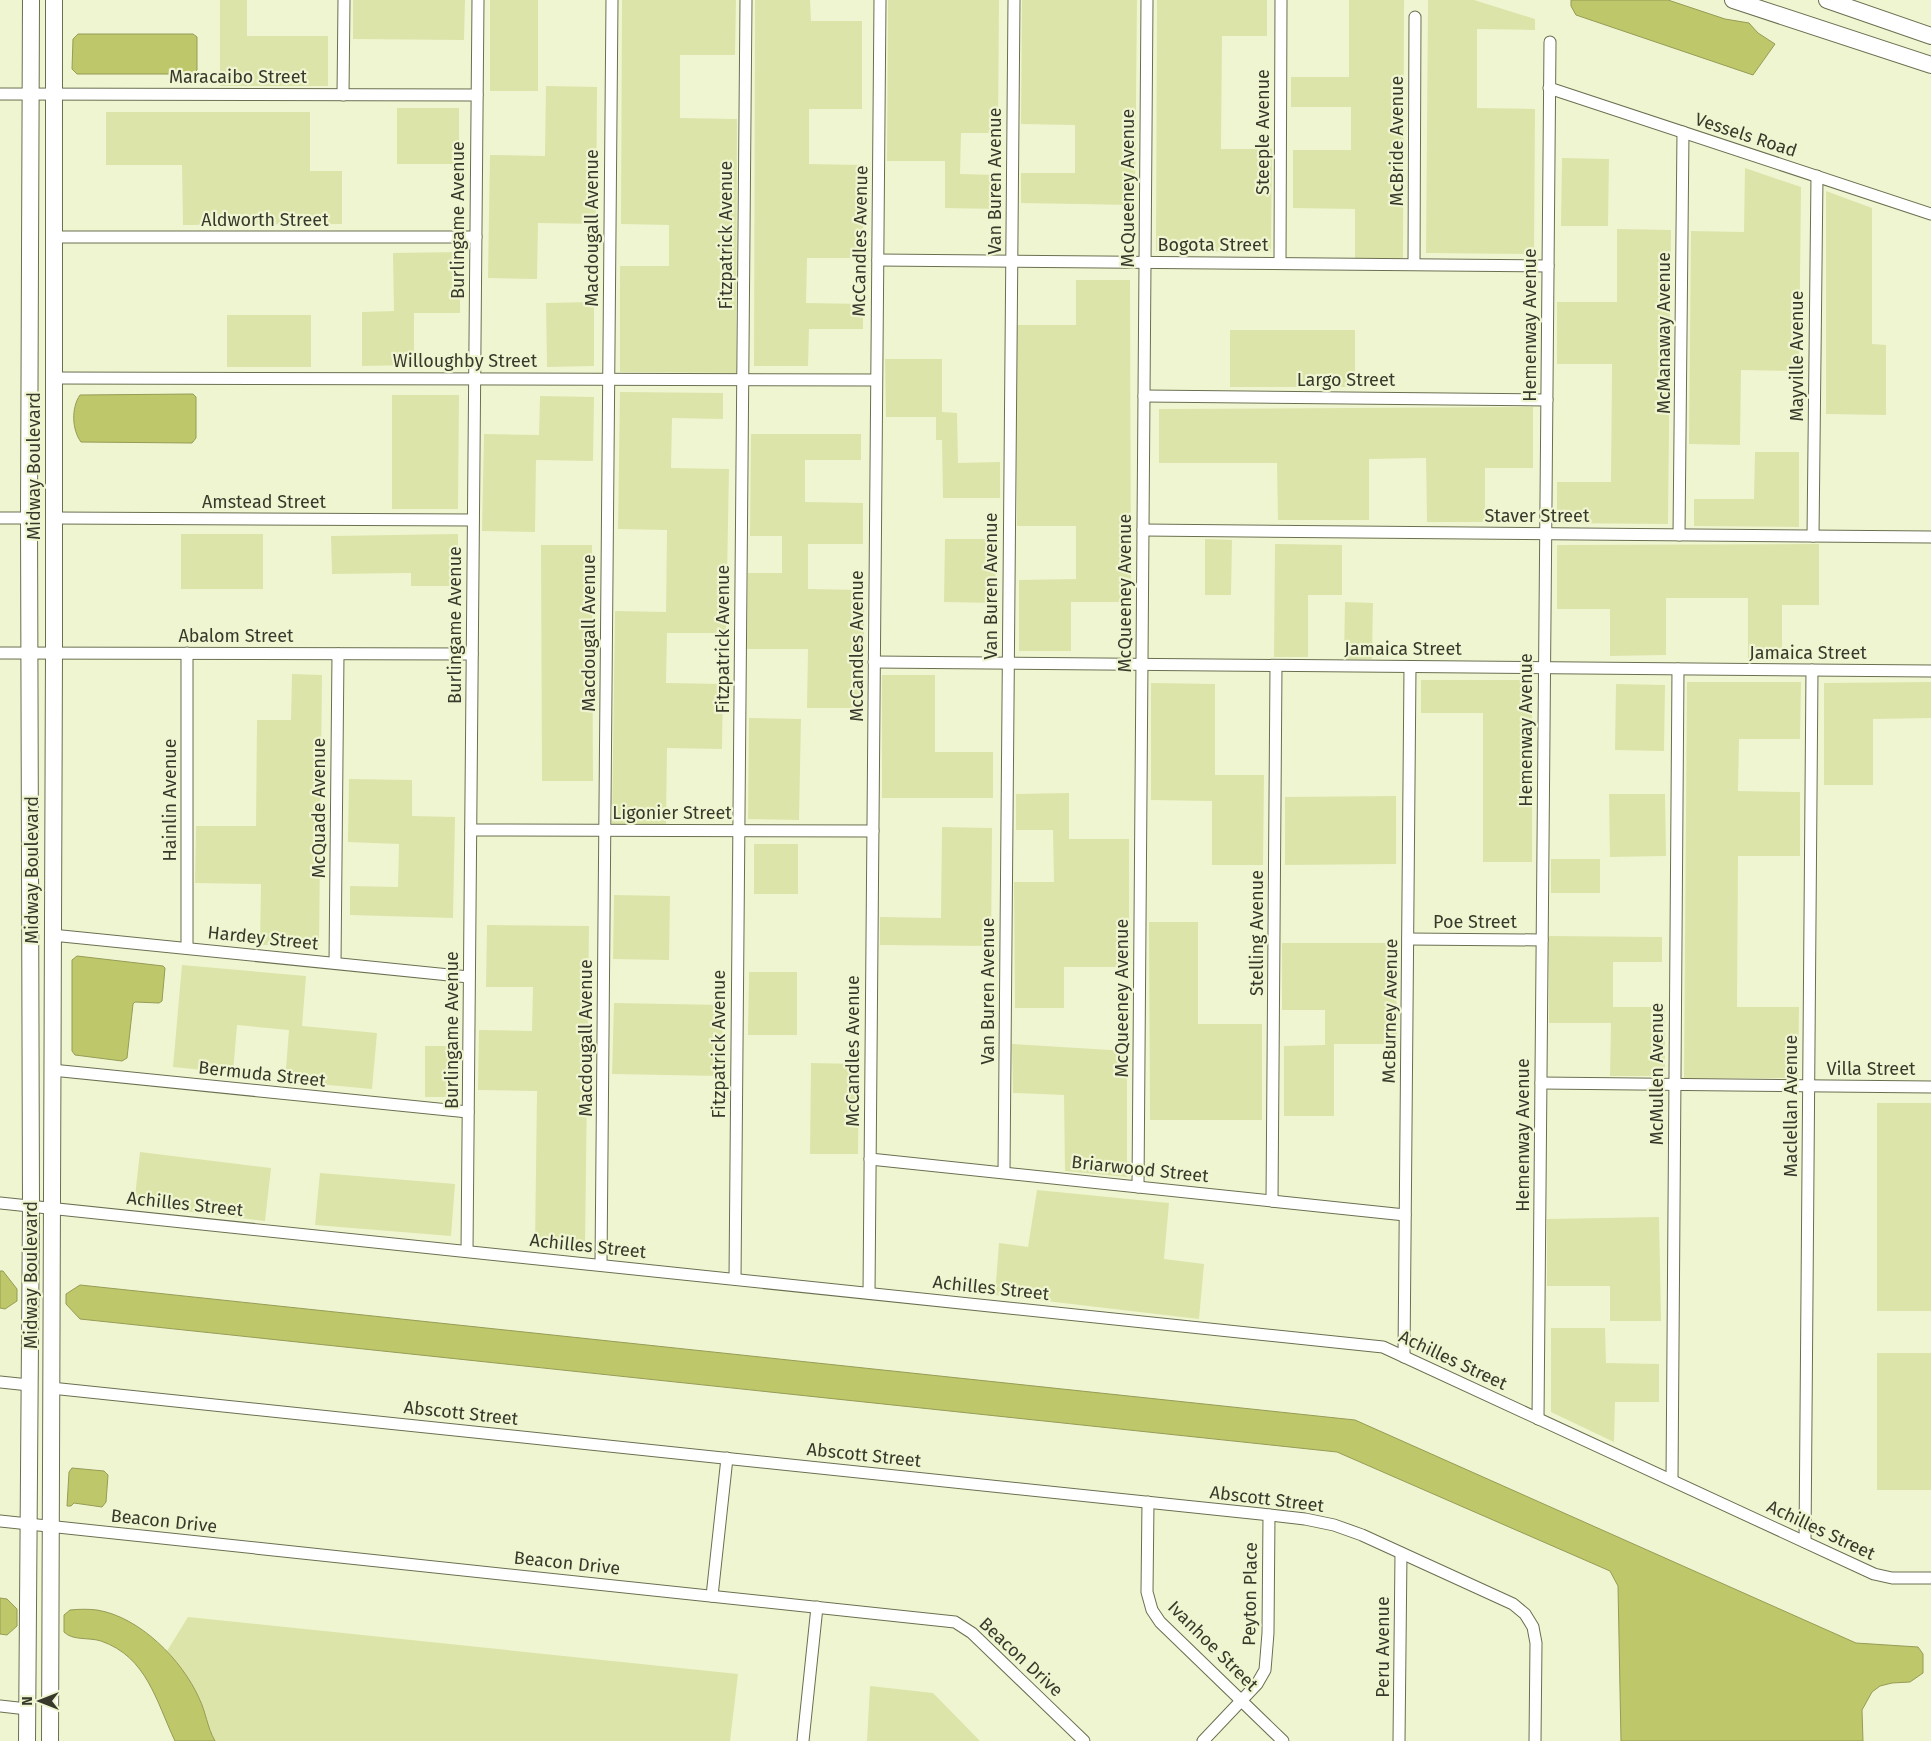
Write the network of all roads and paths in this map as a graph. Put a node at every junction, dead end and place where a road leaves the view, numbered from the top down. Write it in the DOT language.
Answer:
graph roads {
  1 [pos="31,0"];
  2 [pos="54,0"];
  3 [pos="344,0"];
  4 [pos="478,0"];
  5 [pos="612,0"];
  6 [pos="746,0"];
  7 [pos="880,0"];
  8 [pos="1014,0"];
  9 [pos="1147,0"];
  10 [pos="1281,0"];
  11 [pos="1733,0"];
  12 [pos="1827,0"];
  13 [pos="1415,17"];
  14 [pos="1931,36"];
  15 [pos="1550,42"];
  16 [pos="1931,65"];
  17 [pos="1549,88"];
  18 [pos="0,94"];
  19 [pos="31,94"];
  20 [pos="54,94"];
  21 [pos="343,95"];
  22 [pos="477,95"];
  23 [pos="1683,132"];
  24 [pos="1816,176"];
  25 [pos="1931,214"];
  26 [pos="54,237"];
  27 [pos="476,237"];
  28 [pos="878,260"];
  29 [pos="1012,261"];
  30 [pos="1146,262"];
  31 [pos="1280,263"];
  32 [pos="1414,264"];
  33 [pos="1548,266"];
  34 [pos="54,378"];
  35 [pos="474,378"];
  36 [pos="608,379"];
  37 [pos="742,379"];
  38 [pos="876,380"];
  39 [pos="1144,396"];
  40 [pos="1547,400"];
  41 [pos="0,518"];
  42 [pos="29,518"];
  43 [pos="54,518"];
  44 [pos="473,520"];
  45 [pos="1143,530"];
  46 [pos="1546,534"];
  47 [pos="1680,535"];
  48 [pos="1814,536"];
  49 [pos="1931,537"];
  50 [pos="0,652"];
  51 [pos="30,653"];
  52 [pos="54,653"];
  53 [pos="187,653"];
  54 [pos="338,654"];
  55 [pos="472,654"];
  56 [pos="874,662"];
  57 [pos="1008,663"];
  58 [pos="1142,664"];
  59 [pos="1276,666"];
  60 [pos="1410,667"];
  61 [pos="1544,668"];
  62 [pos="1678,669"];
  63 [pos="1812,670"];
  64 [pos="1931,671"];
  65 [pos="471,830"];
  66 [pos="605,830"];
  67 [pos="739,831"];
  68 [pos="873,831"];
  69 [pos="52,935"];
  70 [pos="1408,939"];
  71 [pos="1542,940"];
  72 [pos="187,948"];
  73 [pos="336,963"];
  74 [pos="470,977"];
  75 [pos="52,1070"];
  76 [pos="1541,1083"];
  77 [pos="1675,1084"];
  78 [pos="1809,1086"];
  79 [pos="1931,1087"];
  80 [pos="468,1112"];
  81 [pos="870,1159"];
  82 [pos="1004,1172"];
  83 [pos="1138,1187"];
  84 [pos="1272,1201"];
  85 [pos="0,1202"];
  86 [pos="31,1206"];
  87 [pos="51,1208"];
  88 [pos="1406,1215"];
  89 [pos="467,1251"];
  90 [pos="601,1265"];
  91 [pos="735,1279"];
  92 [pos="869,1293"];
  93 [pos="1404,1357"];
  94 [pos="0,1382"];
  95 [pos="29,1385"];
  96 [pos="51,1388"];
  97 [pos="1538,1418"];
  98 [pos="727,1458"];
  99 [pos="1672,1480"];
  100 [pos="1148,1502"];
  101 [pos="1269,1515"];
  102 [pos="0,1522"];
  103 [pos="28,1524"];
  104 [pos="50,1527"];
  105 [pos="1805,1542"];
  106 [pos="1401,1553"];
  107 [pos="1931,1578"];
  108 [pos="712,1596"];
  109 [pos="817,1607"];
  110 [pos="1242,1701"];
  111 [pos="0,1706"];
  112 [pos="27,1709"];
  113 [pos="27,1741"];
  114 [pos="50,1741"];
  115 [pos="803,1741"];
  116 [pos="1084,1741"];
  117 [pos="1203,1741"];
  118 [pos="1283,1741"];
  119 [pos="1399,1741"];
  120 [pos="1535,1741"];
  1 -- 19 [label="street, Midway Boulevard"];
  2 -- 20 [label="street, Midway Boulevard"];
  3 -- 21 [label="street"];
  4 -- 22 [label="street, Burlingame Avenue"];
  5 -- 36 [label="street, Macdougall Avenue"];
  6 -- 37 [label="street, Fitzpatrick Avenue"];
  7 -- 28 [label="street, McCandles Avenue"];
  8 -- 29 [label="street, Van Buren Avenue"];
  9 -- 30 [label="street, McQueeney Avenue"];
  10 -- 31 [label="street, Steeple Avenue"];
  11 -- 16 [label="street"];
  12 -- 14 [label="street"];
  13 -- 32 [label="street, McBride Avenue"];
  15 -- 17 [label="street, Hemenway Avenue"];
  17 -- 23 [label="street, Vessels Road"];
  17 -- 33 [label="street, Hemenway Avenue"];
  18 -- 19 [label="street, Maracaibo Street"];
  19 -- 20 [label="street, Maracaibo Street"];
  19 -- 42 [label="street, Midway Boulevard"];
  20 -- 21 [label="street, Maracaibo Street"];
  20 -- 26 [label="street, Midway Boulevard"];
  21 -- 22 [label="street, Maracaibo Street"];
  22 -- 27 [label="street, Burlingame Avenue"];
  23 -- 24 [label="street, Vessels Road"];
  23 -- 47 [label="street, McManaway Avenue"];
  24 -- 25 [label="street, Vessels Road"];
  24 -- 48 [label="street, Mayville Avenue"];
  26 -- 27 [label="street, Aldworth Street"];
  26 -- 34 [label="street, Midway Boulevard"];
  27 -- 35 [label="street, Burlingame Avenue"];
  28 -- 29 [label="street, Bogota Street"];
  28 -- 38 [label="street, McCandles Avenue"];
  29 -- 30 [label="street, Bogota Street"];
  29 -- 57 [label="street, Van Buren Avenue"];
  30 -- 31 [label="street, Bogota Street"];
  30 -- 39 [label="street, McQueeney Avenue"];
  31 -- 32 [label="street, Bogota Street"];
  32 -- 33 [label="street, Bogota Street"];
  33 -- 40 [label="street, Hemenway Avenue"];
  34 -- 35 [label="street, Willoughby Street"];
  34 -- 43 [label="street, Midway Boulevard"];
  35 -- 36 [label="street, Willoughby Street"];
  35 -- 44 [label="street, Burlingame Avenue"];
  36 -- 37 [label="street, Willoughby Street"];
  36 -- 66 [label="street, Macdougall Avenue"];
  37 -- 38 [label="street, Willoughby Street"];
  37 -- 67 [label="street, Fitzpatrick Avenue"];
  38 -- 56 [label="street, McCandles Avenue"];
  39 -- 40 [label="street, Largo Street"];
  39 -- 45 [label="street, McQueeney Avenue"];
  40 -- 46 [label="street, Hemenway Avenue"];
  41 -- 42 [label="street"];
  42 -- 51 [label="street, Midway Boulevard"];
  43 -- 44 [label="street, Amstead Street"];
  43 -- 52 [label="street, Midway Boulevard"];
  44 -- 55 [label="street, Burlingame Avenue"];
  45 -- 46 [label="street, Staver Street"];
  45 -- 58 [label="street, McQueeney Avenue"];
  46 -- 47 [label="street, Staver Street"];
  46 -- 61 [label="street, Hemenway Avenue"];
  47 -- 48 [label="street, Staver Street"];
  48 -- 49 [label="street, Staver Street"];
  50 -- 51 [label="street, Abalom Street"];
  51 -- 52 [label="street, Abalom Street"];
  51 -- 86 [label="street, Midway Boulevard"];
  52 -- 53 [label="street, Abalom Street"];
  52 -- 69 [label="street, Midway Boulevard"];
  53 -- 54 [label="street, Abalom Street"];
  53 -- 72 [label="street, Hainlin Avenue"];
  54 -- 55 [label="street, Abalom Street"];
  54 -- 73 [label="street, McQuade Avenue"];
  55 -- 65 [label="street, Burlingame Avenue"];
  56 -- 57 [label="street, Jamaica Street"];
  56 -- 68 [label="street, McCandles Avenue"];
  57 -- 58 [label="street, Jamaica Street"];
  57 -- 82 [label="street, Van Buren Avenue"];
  58 -- 59 [label="street, Jamaica Street"];
  58 -- 83 [label="street, McQueeney Avenue"];
  59 -- 60 [label="street, Jamaica Street"];
  59 -- 84 [label="street, Stelling Avenue"];
  60 -- 61 [label="street, Jamaica Street"];
  60 -- 70 [label="street, McBurney Avenue"];
  61 -- 62 [label="street, Jamaica Street"];
  61 -- 71 [label="street, Hemenway Avenue"];
  62 -- 63 [label="street, Jamaica Street"];
  62 -- 77 [label="street, McMullen Avenue"];
  63 -- 64 [label="street, Jamaica Street"];
  63 -- 78 [label="street, Maclellan Avenue"];
  65 -- 66 [label="street, Ligonier Street"];
  65 -- 74 [label="street, Burlingame Avenue"];
  66 -- 67 [label="street, Ligonier Street"];
  66 -- 90 [label="street, Macdougall Avenue"];
  67 -- 68 [label="street, Ligonier Street"];
  67 -- 91 [label="street, Fitzpatrick Avenue"];
  68 -- 81 [label="street, McCandles Avenue"];
  69 -- 72 [label="street, Hardey Street"];
  69 -- 75 [label="street, Midway Boulevard"];
  70 -- 71 [label="street, Poe Street"];
  70 -- 88 [label="street, McBurney Avenue"];
  71 -- 76 [label="street, Hemenway Avenue"];
  72 -- 73 [label="street, Hardey Street"];
  73 -- 74 [label="street, Hardey Street"];
  74 -- 80 [label="street, Burlingame Avenue"];
  75 -- 80 [label="street, Bermuda Street"];
  75 -- 87 [label="street, Midway Boulevard"];
  76 -- 77 [label="street, Villa Street"];
  76 -- 97 [label="street, Hemenway Avenue"];
  77 -- 78 [label="street, Villa Street"];
  77 -- 99 [label="street, McMullen Avenue"];
  78 -- 79 [label="street, Villa Street"];
  78 -- 105 [label="street, Maclellan Avenue"];
  80 -- 89 [label="street, Burlingame Avenue"];
  81 -- 82 [label="street, Briarwood Street"];
  81 -- 92 [label="street, McCandles Avenue"];
  82 -- 83 [label="street, Briarwood Street"];
  83 -- 84 [label="street, Briarwood Street"];
  84 -- 88 [label="street, Briarwood Street"];
  85 -- 86 [label="street, Achilles Street"];
  86 -- 87 [label="street, Achilles Street"];
  86 -- 95 [label="street, Midway Boulevard"];
  87 -- 89 [label="street, Achilles Street"];
  87 -- 96 [label="street, Midway Boulevard"];
  88 -- 93 [label="street, McBurney Avenue"];
  89 -- 90 [label="street, Achilles Street"];
  90 -- 91 [label="street, Achilles Street"];
  91 -- 92 [label="street, Achilles Street"];
  92 -- 93 [label="street, Achilles Street"];
  93 -- 97 [label="street, Achilles Street"];
  94 -- 95 [label="street"];
  95 -- 103 [label="street, Midway Boulevard"];
  96 -- 98 [label="street, Abscott Street"];
  96 -- 104 [label="street, Midway Boulevard"];
  97 -- 99 [label="street, Achilles Street"];
  98 -- 100 [label="street, Abscott Street"];
  98 -- 108 [label="street"];
  99 -- 105 [label="street, Achilles Street"];
  100 -- 101 [label="street, Abscott Street"];
  100 -- 110 [label="street, Ivanhoe Street"];
  101 -- 106 [label="street, Abscott Street"];
  101 -- 110 [label="street, Peyton Place"];
  102 -- 103 [label="street, Beacon Drive"];
  103 -- 104 [label="street, Beacon Drive"];
  103 -- 112 [label="street, Midway Boulevard"];
  104 -- 108 [label="street, Beacon Drive"];
  104 -- 114 [label="street, Midway Boulevard"];
  105 -- 107 [label="street, Achilles Street"];
  106 -- 119 [label="street, Peru Avenue"];
  106 -- 120 [label="street, Abscott Street"];
  108 -- 109 [label="street, Beacon Drive"];
  109 -- 115 [label="street"];
  109 -- 116 [label="street, Beacon Drive"];
  110 -- 117 [label="street, Peyton Place"];
  110 -- 118 [label="street, Ivanhoe Street"];
  111 -- 112 [label="street"];
  112 -- 113 [label="street, Midway Boulevard"];
}
